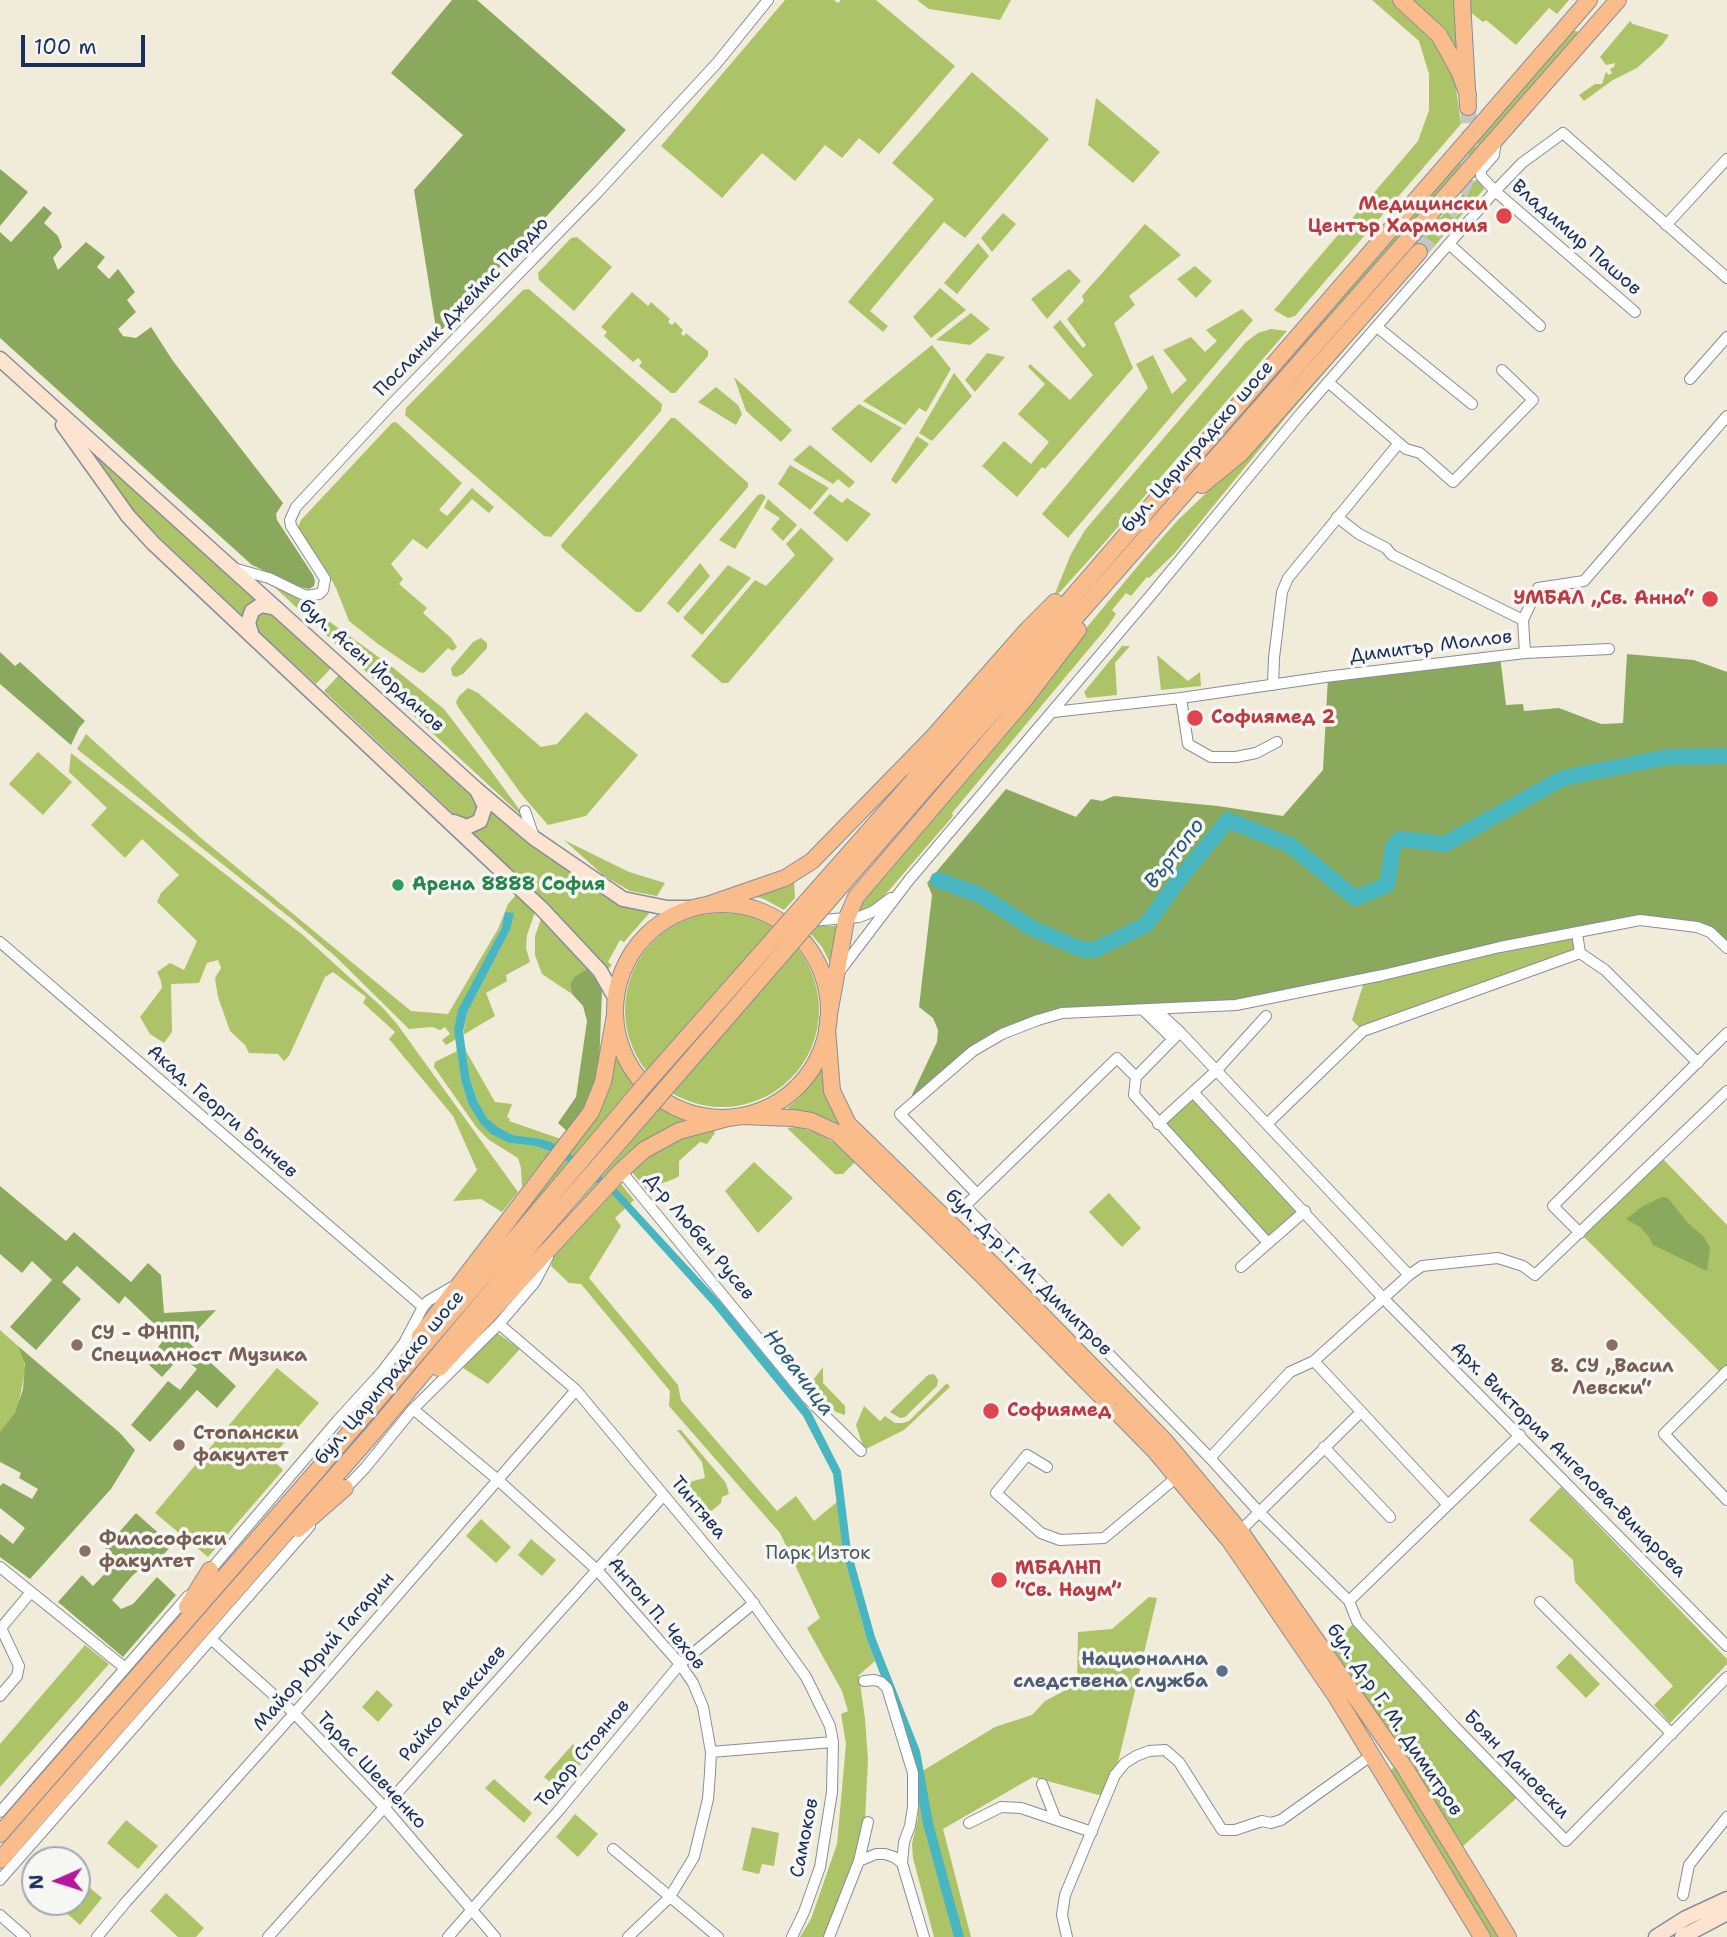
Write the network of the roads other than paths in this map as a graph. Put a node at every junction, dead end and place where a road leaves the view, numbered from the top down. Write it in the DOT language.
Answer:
graph roads {
  1 [pos="768,0"];
  2 [pos="1401,0"];
  3 [pos="1462,0"];
  4 [pos="1580,0"];
  5 [pos="1589,0"];
  6 [pos="1618,0"];
  7 [pos="1567,25"];
  8 [pos="1496,141"];
  9 [pos="1727,159"];
  10 [pos="1495,191"];
  11 [pos="1666,225"];
  12 [pos="1449,244"];
  13 [pos="1419,252"];
  14 [pos="1727,278"];
  15 [pos="1634,312"];
  16 [pos="1540,326"];
  17 [pos="1377,327"];
  18 [pos="1727,337"];
  19 [pos="0,359"];
  20 [pos="1502,370"];
  21 [pos="1690,379"];
  22 [pos="1328,382"];
  23 [pos="47,402"];
  24 [pos="1472,404"];
  25 [pos="1727,416"];
  26 [pos="1399,443"];
  27 [pos="1168,513"];
  28 [pos="1337,517"];
  29 [pos="1102,563"];
  30 [pos="247,575"];
  31 [pos="1110,581"];
  32 [pos="277,608"];
  33 [pos="1523,620"];
  34 [pos="252,636"];
  35 [pos="1609,649"];
  36 [pos="1525,653"];
  37 [pos="1273,685"];
  38 [pos="1181,698"];
  39 [pos="1053,712"];
  40 [pos="1277,742"];
  41 [pos="919,785"];
  42 [pos="476,789"];
  43 [pos="525,811"];
  44 [pos="449,821"];
  45 [pos="534,838"];
  46 [pos="905,886"];
  47 [pos="701,906"];
  48 [pos="846,920"];
  49 [pos="783,924"];
  50 [pos="1577,933"];
  51 [pos="0,942"];
  52 [pos="1727,948"];
  53 [pos="1580,953"];
  54 [pos="837,975"];
  55 [pos="615,1007"];
  56 [pos="1155,1009"];
  57 [pos="1143,1010"];
  58 [pos="1266,1016"];
  59 [pos="827,1024"];
  60 [pos="1727,1033"];
  61 [pos="1177,1036"];
  62 [pos="1698,1063"];
  63 [pos="1216,1071"];
  64 [pos="1136,1077"];
  65 [pos="1727,1091"];
  66 [pos="1194,1092"];
  67 [pos="734,1117"];
  68 [pos="1158,1124"];
  69 [pos="1267,1124"];
  70 [pos="621,1171"];
  71 [pos="977,1194"];
  72 [pos="1305,1211"];
  73 [pos="530,1233"];
  74 [pos="1580,1233"];
  75 [pos="1268,1243"];
  76 [pos="552,1247"];
  77 [pos="1241,1267"];
  78 [pos="1409,1275"];
  79 [pos="461,1280"];
  80 [pos="1383,1298"];
  81 [pos="423,1307"];
  82 [pos="499,1324"];
  83 [pos="1314,1362"];
  84 [pos="403,1371"];
  85 [pos="1727,1371"];
  86 [pos="416,1382"];
  87 [pos="576,1390"];
  88 [pos="413,1409"];
  89 [pos="1361,1412"];
  90 [pos="1520,1435"];
  91 [pos="1324,1447"];
  92 [pos="861,1451"];
  93 [pos="1210,1458"];
  94 [pos="1046,1467"];
  95 [pos="1177,1477"];
  96 [pos="498,1480"];
  97 [pos="345,1488"];
  98 [pos="664,1495"];
  99 [pos="1727,1500"];
  100 [pos="1448,1505"];
  101 [pos="1259,1512"];
  102 [pos="1390,1517"];
  103 [pos="1235,1536"];
  104 [pos="277,1541"];
  105 [pos="0,1567"];
  106 [pos="210,1570"];
  107 [pos="597,1570"];
  108 [pos="31,1592"];
  109 [pos="1349,1601"];
  110 [pos="1540,1602"];
  111 [pos="754,1603"];
  112 [pos="211,1639"];
  113 [pos="1727,1646"];
  114 [pos="680,1664"];
  115 [pos="125,1668"];
  116 [pos="1727,1678"];
  117 [pos="864,1681"];
  118 [pos="125,1690"];
  119 [pos="0,1696"];
  120 [pos="294,1713"];
  121 [pos="1672,1734"];
  122 [pos="833,1742"];
  123 [pos="711,1752"];
  124 [pos="1372,1755"];
  125 [pos="1042,1784"];
  126 [pos="384,1807"];
  127 [pos="0,1812"];
  128 [pos="1727,1817"];
  129 [pos="1056,1820"];
  130 [pos="868,1822"];
  131 [pos="969,1823"];
  132 [pos="27,1829"];
  133 [pos="1092,1832"];
  134 [pos="0,1834"];
  135 [pos="613,1849"];
  136 [pos="0,1860"];
  137 [pos="859,1861"];
  138 [pos="902,1863"];
  139 [pos="0,1872"];
  140 [pos="0,1880"];
  141 [pos="1683,1895"];
  142 [pos="669,1898"];
  143 [pos="1726,1905"];
  144 [pos="473,1909"];
  145 [pos="0,1915"];
  146 [pos="25,1937"];
  147 [pos="97,1937"];
  148 [pos="268,1937"];
  149 [pos="448,1937"];
  150 [pos="495,1937"];
  151 [pos="628,1937"];
  152 [pos="718,1937"];
  153 [pos="792,1937"];
  154 [pos="829,1937"];
  155 [pos="924,1937"];
  156 [pos="1067,1937"];
  157 [pos="1482,1937"];
  158 [pos="1508,1937"];
  159 [pos="1656,1937"];
  160 [pos="1682,1937"];
  1 -- 30 [label="street, Посланик Джеймс Пардю"];
  2 -- 3 [label="main road"];
  4 -- 7 [label="main road"];
  5 -- 7 [label="main road, бул. Цариградско шосе"];
  6 -- 8 [label="main road, бул. Цариградско шосе"];
  7 -- 29 [label="main road, бул. Цариградско шосе"];
  8 -- 10 [label="street"];
  8 -- 27 [label="main road, бул. Цариградско шосе"];
  9 -- 11 [label="street"];
  10 -- 11 [label="street"];
  10 -- 12 [label="street"];
  10 -- 15 [label="street, Владимир Пашов"];
  11 -- 14 [label="street"];
  12 -- 16 [label="street"];
  12 -- 17 [label="street"];
  13 -- 27 [label="main road"];
  17 -- 22 [label="street"];
  17 -- 24 [label="street"];
  18 -- 21 [label="street"];
  19 -- 23 [label="main road, бул. Асен Йорданов"];
  20 -- 26 [label="street"];
  22 -- 26 [label="street"];
  22 -- 39 [label="street"];
  23 -- 30 [label="main road, бул. Асен Йорданов"];
  23 -- 34 [label="main road, бул. Асен Йорданов"];
  25 -- 33 [label="street, Димитър Моллов"];
  26 -- 28 [label="street"];
  27 -- 31 [label="main road, бул. Цариградско шосе"];
  28 -- 33 [label="street"];
  28 -- 37 [label="street"];
  29 -- 41 [label="main road, бул. Цариградско шосе"];
  29 -- 47 [label="main road"];
  30 -- 32 [label="main road, бул. Асен Йорданов"];
  31 -- 41 [label="main road, бул. Цариградско шосе"];
  31 -- 48 [label="main road"];
  32 -- 34 [label="main road"];
  32 -- 42 [label="main road, бул. Асен Йорданов"];
  33 -- 36 [label="street, Димитър Моллов"];
  34 -- 44 [label="main road, бул. Асен Йорданов"];
  35 -- 36 [label="street"];
  36 -- 37 [label="street, Димитър Моллов"];
  37 -- 38 [label="street, Димитър Моллов"];
  38 -- 39 [label="street, Димитър Моллов"];
  38 -- 40 [label="street"];
  39 -- 46 [label="street"];
  41 -- 73 [label="main road, бул. Цариградско шосе, bridge"];
  42 -- 44 [label="main road"];
  42 -- 45 [label="main road, бул. Асен Йорданов"];
  43 -- 45 [label="street"];
  44 -- 55 [label="main road, бул. Асен Йорданов"];
  45 -- 47 [label="main road, бул. Асен Йорданов"];
  46 -- 48 [label="street"];
  46 -- 54 [label="street"];
  47 -- 49 [label="main road"];
  47 -- 55 [label="main road"];
  48 -- 49 [label="street"];
  48 -- 54 [label="main road"];
  49 -- 59 [label="main road"];
  50 -- 52 [label="street"];
  50 -- 53 [label="street"];
  50 -- 56 [label="street"];
  51 -- 81 [label="street, Акад. Георги Бончев"];
  53 -- 62 [label="street"];
  53 -- 69 [label="street"];
  54 -- 59 [label="main road"];
  55 -- 67 [label="main road"];
  55 -- 79 [label="main road"];
  56 -- 57 [label="street"];
  56 -- 61 [label="street"];
  57 -- 61 [label="street"];
  57 -- 71 [label="street"];
  58 -- 63 [label="street"];
  59 -- 67 [label="main road"];
  59 -- 103 [label="main road, бул. Д-р Г. М. Димитров"];
  60 -- 62 [label="street"];
  61 -- 63 [label="street"];
  61 -- 64 [label="street"];
  62 -- 74 [label="street"];
  63 -- 66 [label="street"];
  63 -- 69 [label="street"];
  64 -- 68 [label="street"];
  64 -- 71 [label="street"];
  65 -- 74 [label="street"];
  66 -- 68 [label="street"];
  66 -- 72 [label="street, Арх. Виктория Ангелова-Винарова"];
  67 -- 70 [label="main road"];
  67 -- 95 [label="main road, бул. Д-р Г. М. Димитров"];
  68 -- 75 [label="street"];
  69 -- 78 [label="street"];
  70 -- 76 [label="main road"];
  70 -- 92 [label="street, Д-р Любен Русев"];
  71 -- 93 [label="street, Боян Дановски"];
  72 -- 75 [label="street"];
  72 -- 80 [label="street, Арх. Виктория Ангелова-Винарова"];
  73 -- 84 [label="main road, бул. Цариградско шосе"];
  73 -- 86 [label="main road, бул. Цариградско шосе"];
  74 -- 78 [label="street"];
  75 -- 77 [label="street"];
  76 -- 82 [label="street, бул. Цариградско шосе"];
  76 -- 86 [label="main road"];
  78 -- 80 [label="street"];
  79 -- 81 [label="street, бул. Цариградско шосе"];
  79 -- 84 [label="main road"];
  80 -- 83 [label="street"];
  80 -- 90 [label="street, Арх. Виктория Ангелова-Винарова"];
  81 -- 106 [label="street, бул. Цариградско шосе"];
  82 -- 87 [label="street, Тинтява"];
  82 -- 88 [label="street, бул. Цариградско шосе"];
  83 -- 89 [label="street"];
  83 -- 93 [label="street"];
  84 -- 118 [label="main road, бул. Цариградско шосе"];
  85 -- 99 [label="street"];
  86 -- 104 [label="main road, бул. Цариградско шосе"];
  87 -- 96 [label="street, Майор Юрий Гагарин"];
  87 -- 98 [label="street, Тинтява"];
  88 -- 96 [label="street, Антон П. Чехов"];
  88 -- 97 [label="street, бул. Цариградско шосе"];
  89 -- 91 [label="street"];
  89 -- 100 [label="street"];
  90 -- 100 [label="street"];
  90 -- 113 [label="street, Арх. Виктория Ангелова-Винарова"];
  91 -- 101 [label="street"];
  91 -- 102 [label="street"];
  93 -- 101 [label="street, Боян Дановски"];
  94 -- 95 [label="street"];
  95 -- 103 [label="main road, бул. Д-р Г. М. Димитров"];
  96 -- 107 [label="street, Антон П. Чехов"];
  96 -- 120 [label="street, Майор Юрий Гагарин"];
  97 -- 104 [label="main road"];
  97 -- 112 [label="street, бул. Цариградско шосе"];
  98 -- 107 [label="street, Райко Алексиев"];
  98 -- 111 [label="street, Тинтява"];
  100 -- 109 [label="street"];
  101 -- 103 [label="street"];
  101 -- 109 [label="street, Боян Дановски"];
  103 -- 124 [label="main road, бул. Д-р Г. М. Димитров"];
  103 -- 158 [label="main road, бул. Д-р Г. М. Димитров"];
  104 -- 132 [label="main road, бул. Цариградско шосе"];
  105 -- 108 [label="street"];
  106 -- 115 [label="street, бул. Цариградско шосе"];
  106 -- 118 [label="main road"];
  107 -- 114 [label="street, Антон П. Чехов"];
  107 -- 126 [label="street, Райко Алексиев"];
  108 -- 115 [label="street"];
  108 -- 119 [label="street"];
  109 -- 121 [label="street, Боян Дановски"];
  110 -- 121 [label="street"];
  111 -- 114 [label="street, Тодор Стоянов"];
  111 -- 122 [label="street, Тинтява"];
  112 -- 120 [label="street, Тарас Шевченко"];
  112 -- 140 [label="street, бул. Цариградско шосе"];
  114 -- 123 [label="street, Антон П. Чехов"];
  114 -- 144 [label="street, Тодор Стоянов"];
  115 -- 127 [label="street, бул. Цариградско шосе"];
  116 -- 121 [label="street, Боян Дановски"];
  117 -- 138 [label="street"];
  118 -- 134 [label="main road, бул. Цариградско шосе"];
  120 -- 126 [label="street, Тарас Шевченко"];
  120 -- 147 [label="street, Майор Юрий Гагарин"];
  122 -- 123 [label="street"];
  122 -- 153 [label="street, Самоков"];
  123 -- 142 [label="street, Антон П. Чехов"];
  124 -- 133 [label="street"];
  124 -- 157 [label="main road, бул. Д-р Г. М. Димитров"];
  125 -- 129 [label="street"];
  126 -- 144 [label="street, Тарас Шевченко"];
  126 -- 148 [label="street, Райко Алексиев"];
  128 -- 141 [label="street"];
  129 -- 131 [label="street"];
  129 -- 133 [label="street"];
  130 -- 137 [label="street"];
  132 -- 136 [label="main road, бул. Цариградско шосе"];
  132 -- 139 [label="main road"];
  133 -- 156 [label="street"];
  135 -- 142 [label="street"];
  137 -- 138 [label="street"];
  137 -- 154 [label="street"];
  138 -- 155 [label="street"];
  142 -- 151 [label="street, Антон П. Чехов"];
  142 -- 152 [label="street"];
  143 -- 159 [label="main road"];
  143 -- 160 [label="main road"];
  144 -- 149 [label="street, Тодор Стоянов"];
  144 -- 150 [label="street, Тарас Шевченко"];
  145 -- 146 [label="street"];
}
